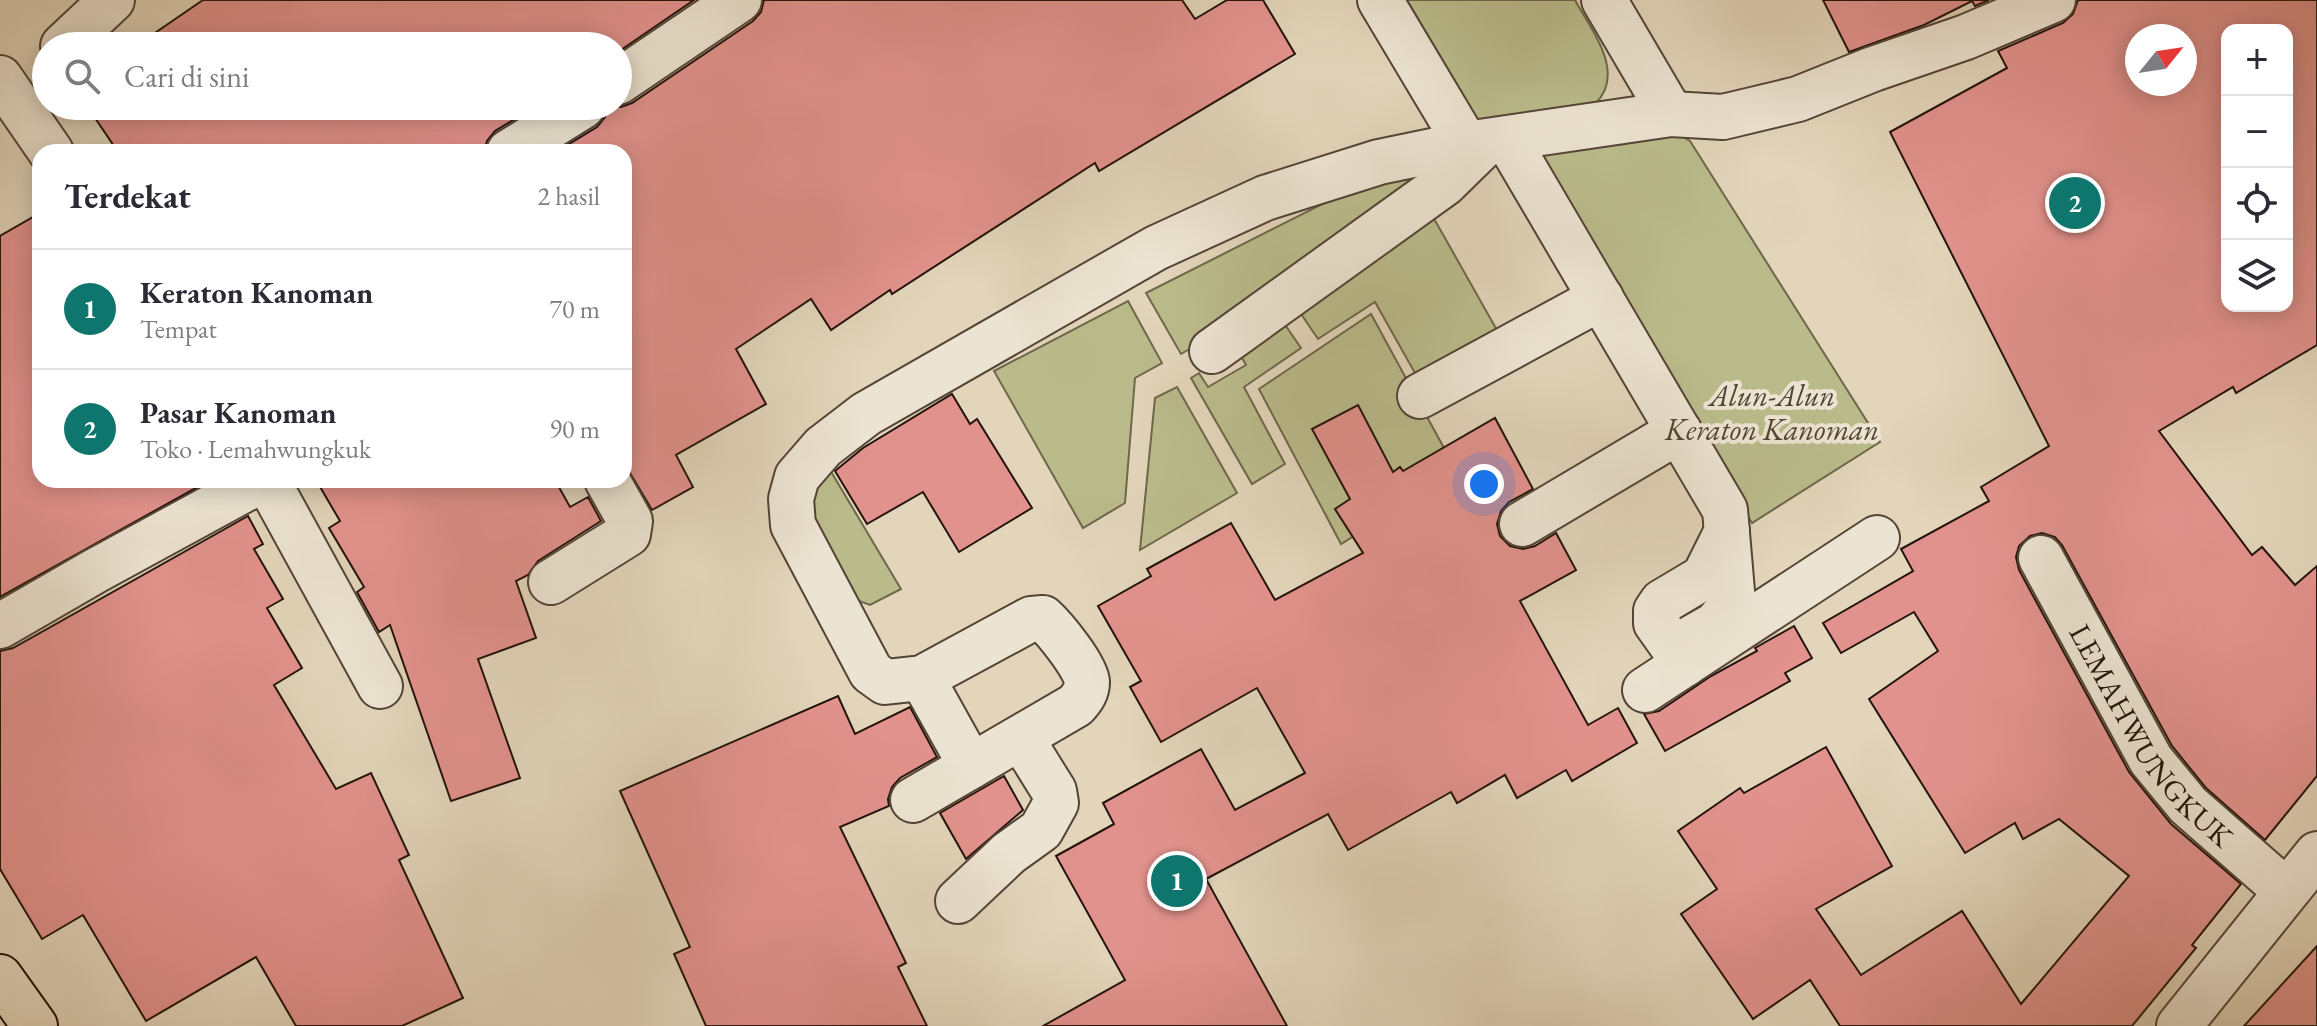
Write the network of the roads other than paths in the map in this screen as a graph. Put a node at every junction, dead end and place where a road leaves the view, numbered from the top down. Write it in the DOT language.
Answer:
graph roads {
  1 [pos="112,0"];
  2 [pos="739,0"];
  3 [pos="1380,0"];
  4 [pos="1604,0"];
  5 [pos="2053,0"];
  6 [pos="78,32"];
  7 [pos="32,67"];
  8 [pos="632,73"];
  9 [pos="2,85"];
  10 [pos="1671,114"];
  11 [pos="560,120"];
  12 [pos="1487,142"];
  13 [pos="45,144"];
  14 [pos="522,144"];
  15 [pos="1601,298"];
  16 [pos="1212,351"];
  17 [pos="1420,396"];
  18 [pos="1679,431"];
  19 [pos="250,488"];
  20 [pos="269,488"];
  21 [pos="611,488"];
  22 [pos="1522,524"];
  23 [pos="1877,538"];
  24 [pos="2041,558"];
  25 [pos="551,582"];
  26 [pos="0,626"];
  27 [pos="1679,656"];
  28 [pos="922,678"];
  29 [pos="380,686"];
  30 [pos="1645,690"];
  31 [pos="1021,738"];
  32 [pos="971,766"];
  33 [pos="913,800"];
  34 [pos="2317,854"];
  35 [pos="2286,891"];
  36 [pos="958,901"];
  37 [pos="0,977"];
  38 [pos="2188,1023"];
  39 [pos="35,1026"];
  1 -- 6 [label="street"];
  2 -- 8 [label="street"];
  3 -- 12 [label="street"];
  4 -- 10 [label="street"];
  5 -- 10 [label="street"];
  7 -- 9 [label="street"];
  9 -- 13 [label="street"];
  10 -- 12 [label="street"];
  11 -- 14 [label="street"];
  12 -- 15 [label="street"];
  12 -- 16 [label="street"];
  12 -- 28 [label="street"];
  15 -- 17 [label="street"];
  15 -- 18 [label="street"];
  18 -- 22 [label="street"];
  18 -- 27 [label="street"];
  19 -- 26 [label="street"];
  20 -- 29 [label="street"];
  21 -- 25 [label="street"];
  23 -- 27 [label="street"];
  24 -- 35 [label="street, LEMAHWUNGKUK"];
  27 -- 30 [label="street"];
  28 -- 31 [label="street"];
  28 -- 32 [label="street"];
  31 -- 32 [label="street"];
  31 -- 36 [label="street"];
  32 -- 33 [label="street"];
  34 -- 35 [label="street"];
  35 -- 38 [label="street"];
  37 -- 39 [label="main road"];
}
